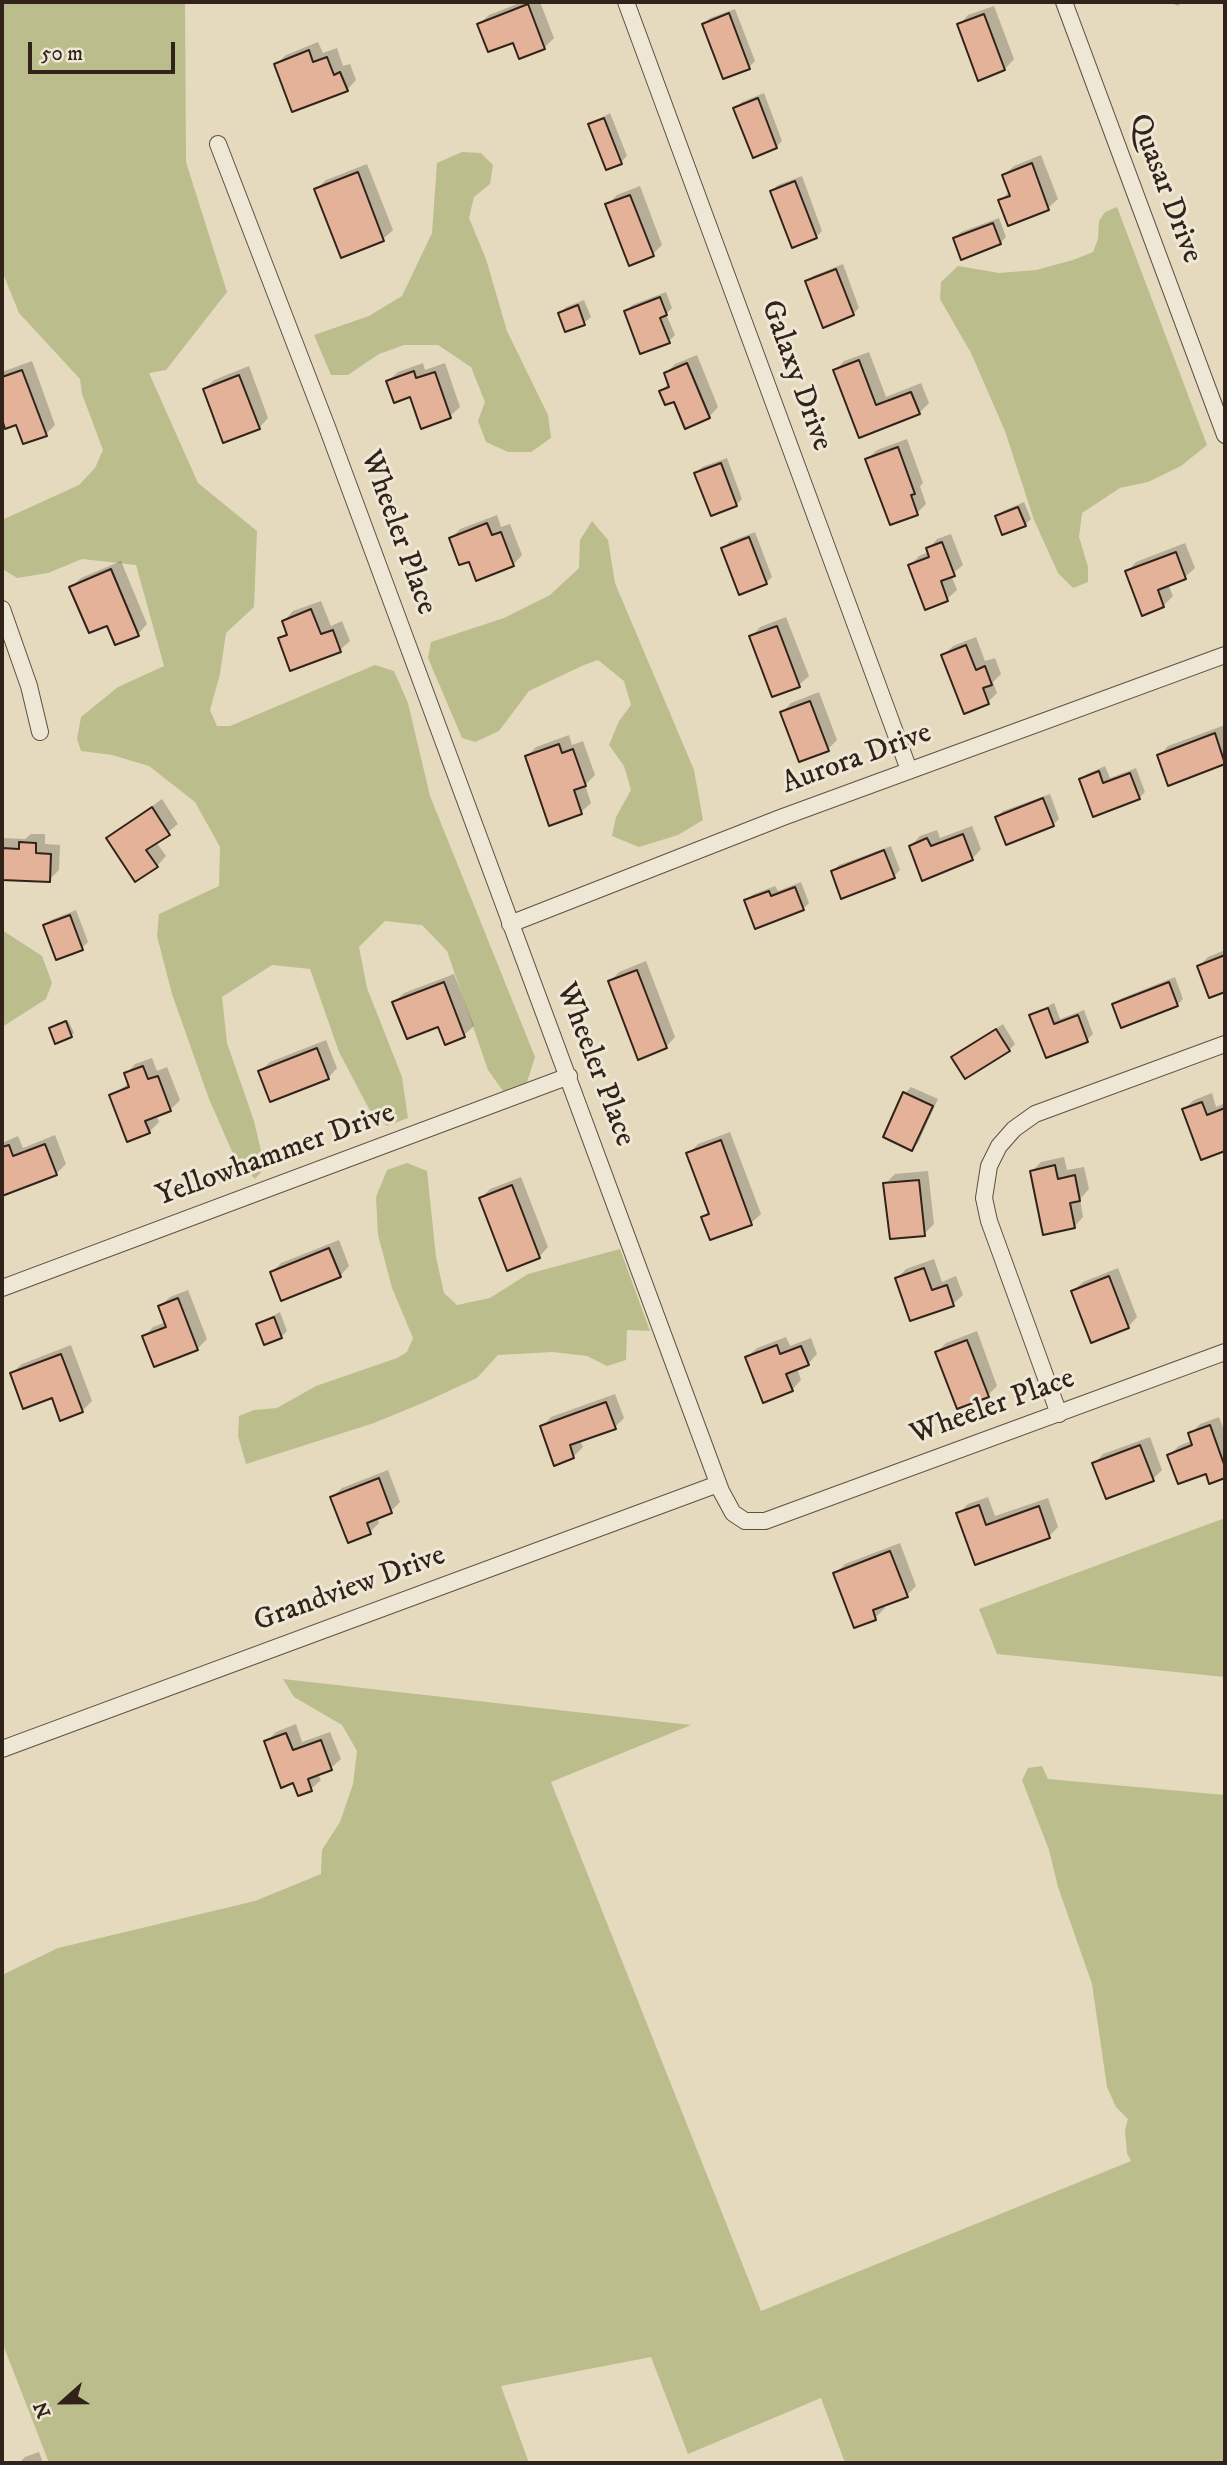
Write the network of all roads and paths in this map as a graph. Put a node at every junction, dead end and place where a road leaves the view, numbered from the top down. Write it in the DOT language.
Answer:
graph roads {
  1 [pos="626,2"];
  2 [pos="1064,2"];
  3 [pos="218,144"];
  4 [pos="1225,435"];
  5 [pos="2,609"];
  6 [pos="1225,655"];
  7 [pos="40,732"];
  8 [pos="909,771"];
  9 [pos="510,924"];
  10 [pos="1225,1044"];
  11 [pos="569,1076"];
  12 [pos="2,1288"];
  13 [pos="1225,1352"];
  14 [pos="1059,1414"];
  15 [pos="718,1484"];
  16 [pos="2,1749"];
  1 -- 8 [label="street, Galaxy Drive"];
  2 -- 4 [label="street, Quasar Drive"];
  3 -- 9 [label="street, Wheeler Place"];
  5 -- 7 [label="street"];
  6 -- 8 [label="street, Aurora Drive"];
  8 -- 9 [label="street, Aurora Drive"];
  9 -- 11 [label="street, Wheeler Place"];
  10 -- 14 [label="street"];
  11 -- 12 [label="street, Yellowhammer Drive"];
  11 -- 15 [label="street, Wheeler Place"];
  13 -- 14 [label="street, Wheeler Place"];
  14 -- 15 [label="street, Wheeler Place"];
  15 -- 16 [label="street, Grandview Drive"];
}
